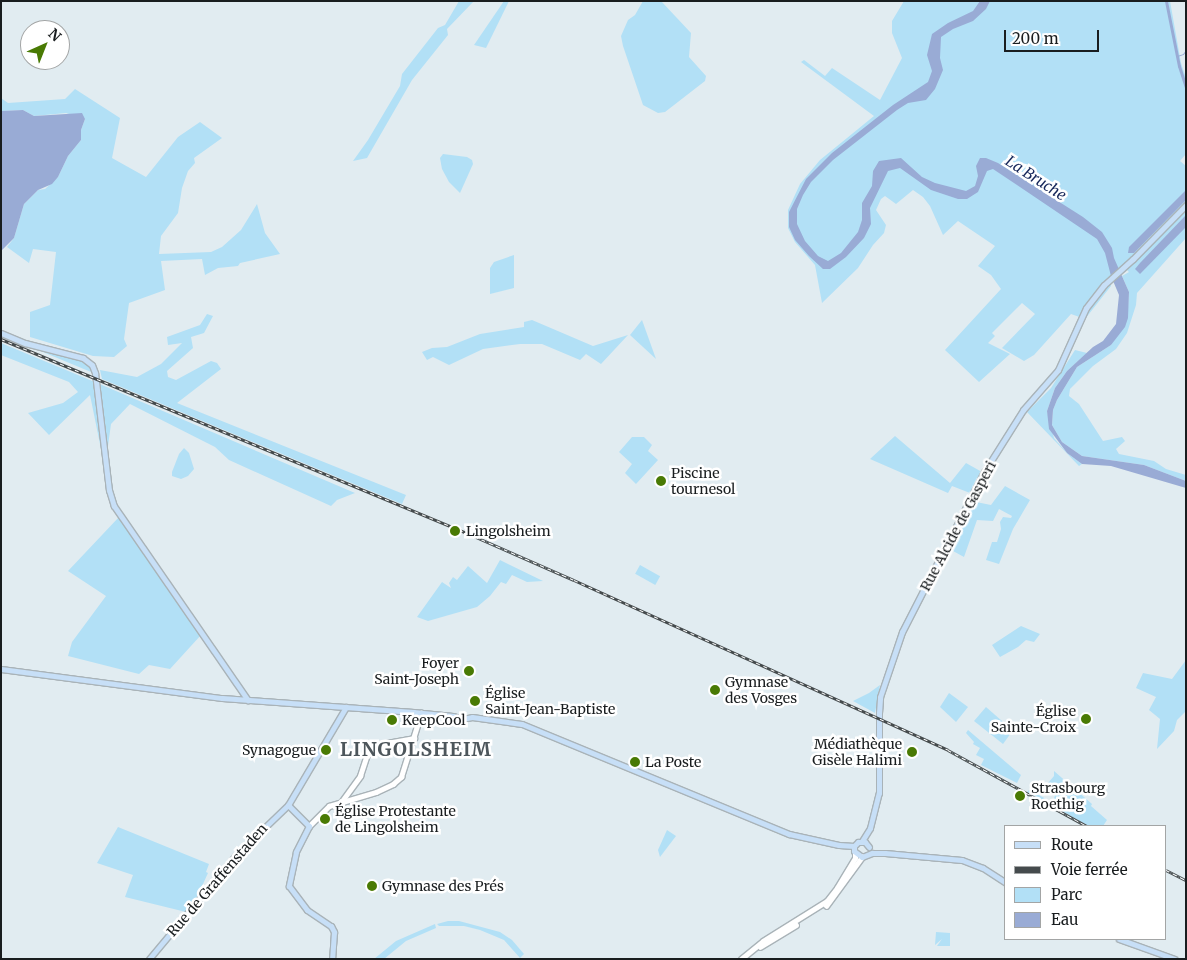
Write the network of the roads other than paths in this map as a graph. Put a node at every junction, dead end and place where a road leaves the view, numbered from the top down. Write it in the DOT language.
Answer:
graph roads {
  1 [pos="1186,205"];
  2 [pos="1,332"];
  3 [pos="1,670"];
  4 [pos="250,700"];
  5 [pos="346,707"];
  6 [pos="421,713"];
  7 [pos="414,738"];
  8 [pos="342,801"];
  9 [pos="287,806"];
  10 [pos="308,827"];
  11 [pos="869,830"];
  12 [pos="862,841"];
  13 [pos="868,846"];
  14 [pos="854,850"];
  15 [pos="885,853"];
  16 [pos="865,856"];
  17 [pos="1004,882"];
  18 [pos="1122,940"];
  19 [pos="149,959"];
  20 [pos="332,959"];
  21 [pos="741,959"];
  22 [pos="745,959"];
  23 [pos="1175,959"];
  1 -- 11 [label="main road, Rue Alcide de Gasperi"];
  2 -- 4 [label="main road"];
  3 -- 4 [label="main road"];
  4 -- 5 [label="main road"];
  5 -- 6 [label="main road"];
  5 -- 9 [label="main road, Rue de Graffenstaden"];
  6 -- 7 [label="street"];
  6 -- 14 [label="main road"];
  7 -- 8 [label="street"];
  7 -- 8 [label="street"];
  8 -- 10 [label="street"];
  9 -- 10 [label="main road"];
  9 -- 19 [label="main road, Rue de Graffenstaden"];
  10 -- 20 [label="main road"];
  11 -- 12 [label="main road"];
  11 -- 13 [label="main road"];
  12 -- 13 [label="main road"];
  12 -- 14 [label="main road"];
  13 -- 15 [label="main road"];
  13 -- 16 [label="main road"];
  14 -- 16 [label="main road"];
  14 -- 21 [label="street"];
  15 -- 16 [label="main road"];
  15 -- 17 [label="main road"];
  16 -- 22 [label="street"];
  18 -- 23 [label="main road"];
}
